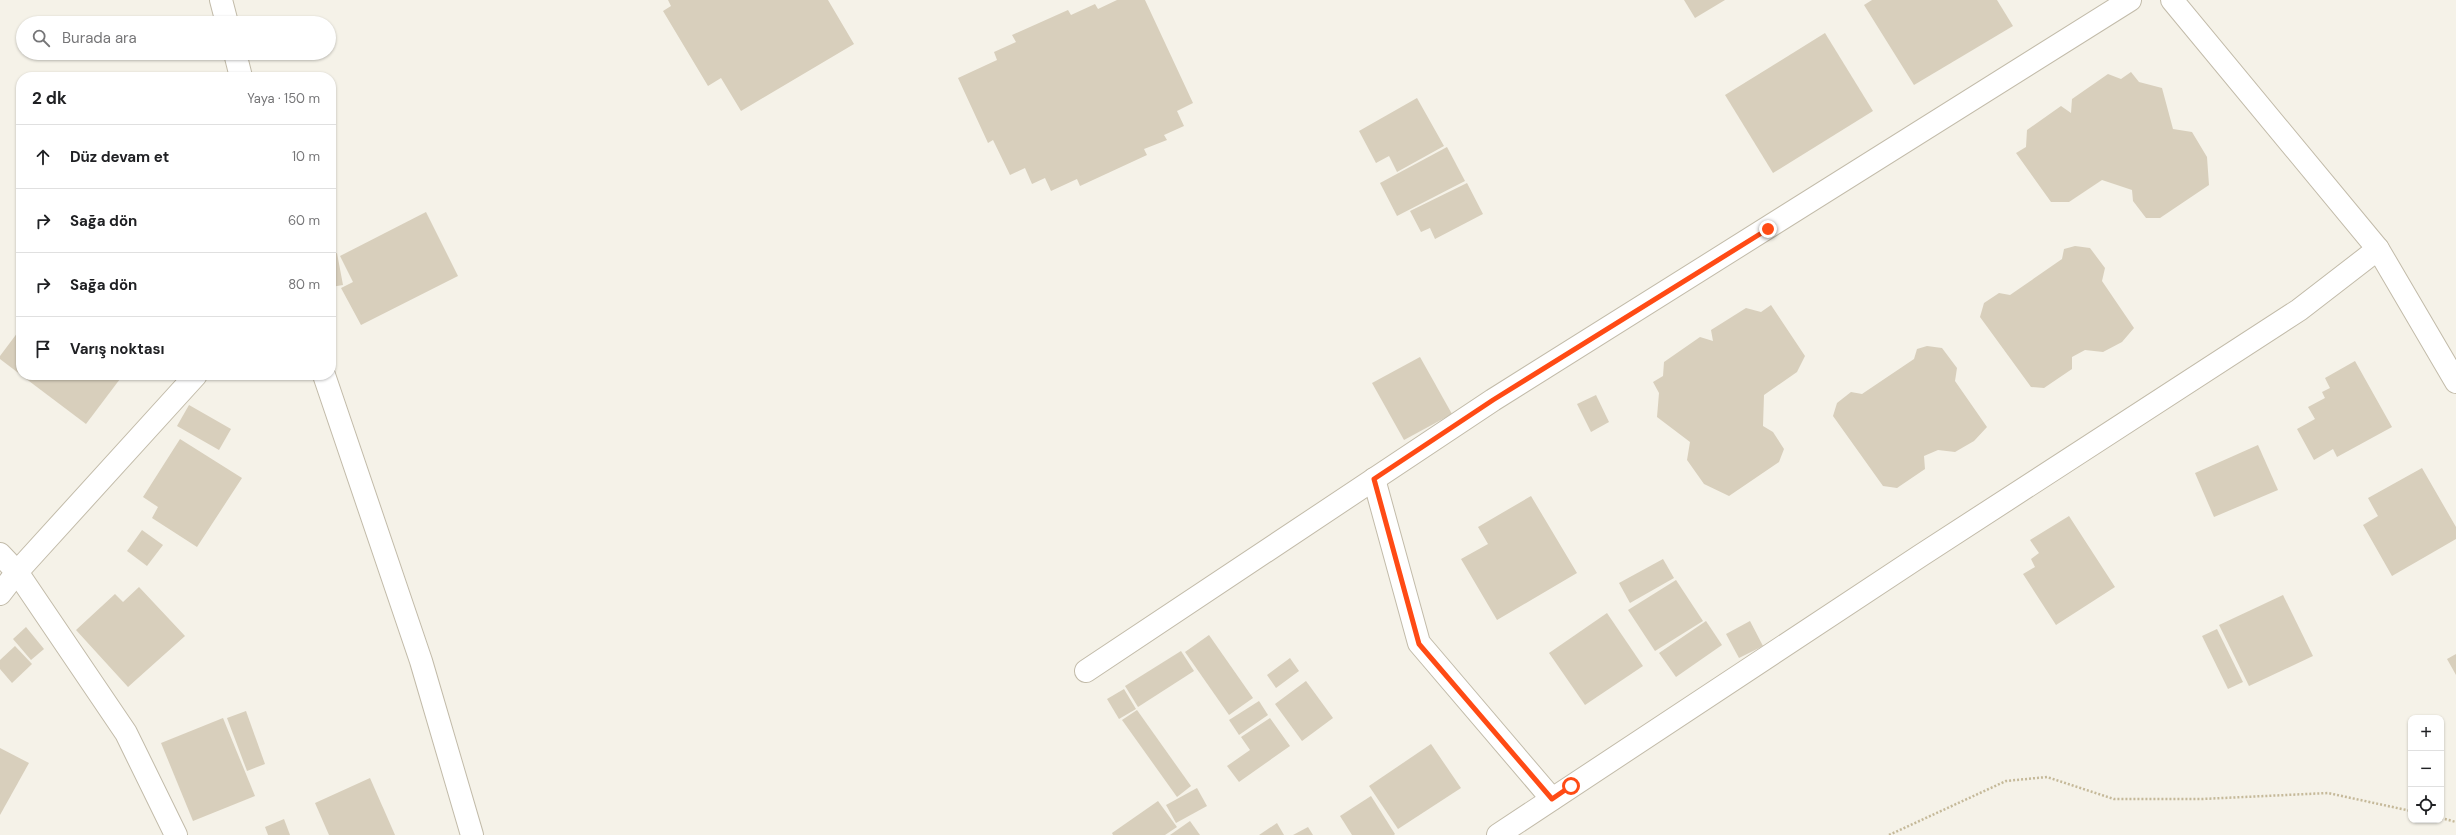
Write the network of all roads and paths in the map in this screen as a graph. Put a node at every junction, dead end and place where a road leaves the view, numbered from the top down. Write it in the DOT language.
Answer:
graph roads {
  1 [pos="221,0"];
  2 [pos="2130,0"];
  3 [pos="2172,0"];
  4 [pos="225,16"];
  5 [pos="237,60"];
  6 [pos="240,72"];
  7 [pos="2378,249"];
  8 [pos="191,380"];
  9 [pos="326,380"];
  10 [pos="2456,382"];
  11 [pos="1374,479"];
  12 [pos="0,554"];
  13 [pos="17,572"];
  14 [pos="0,594"];
  15 [pos="1086,671"];
  16 [pos="1552,799"];
  17 [pos="2408,810"];
  18 [pos="2444,819"];
  19 [pos="2456,822"];
  20 [pos="176,835"];
  21 [pos="472,835"];
  22 [pos="1498,835"];
  23 [pos="1889,835"];
  1 -- 4 [label="street"];
  2 -- 11 [label="street"];
  3 -- 7 [label="street"];
  5 -- 6 [label="street"];
  7 -- 10 [label="street"];
  7 -- 16 [label="street"];
  8 -- 13 [label="street"];
  9 -- 21 [label="street"];
  11 -- 15 [label="street"];
  11 -- 16 [label="street"];
  12 -- 13 [label="street"];
  13 -- 14 [label="street"];
  13 -- 20 [label="street"];
  16 -- 22 [label="street"];
  17 -- 23 [label="path"];
  18 -- 19 [label="path"];
}
